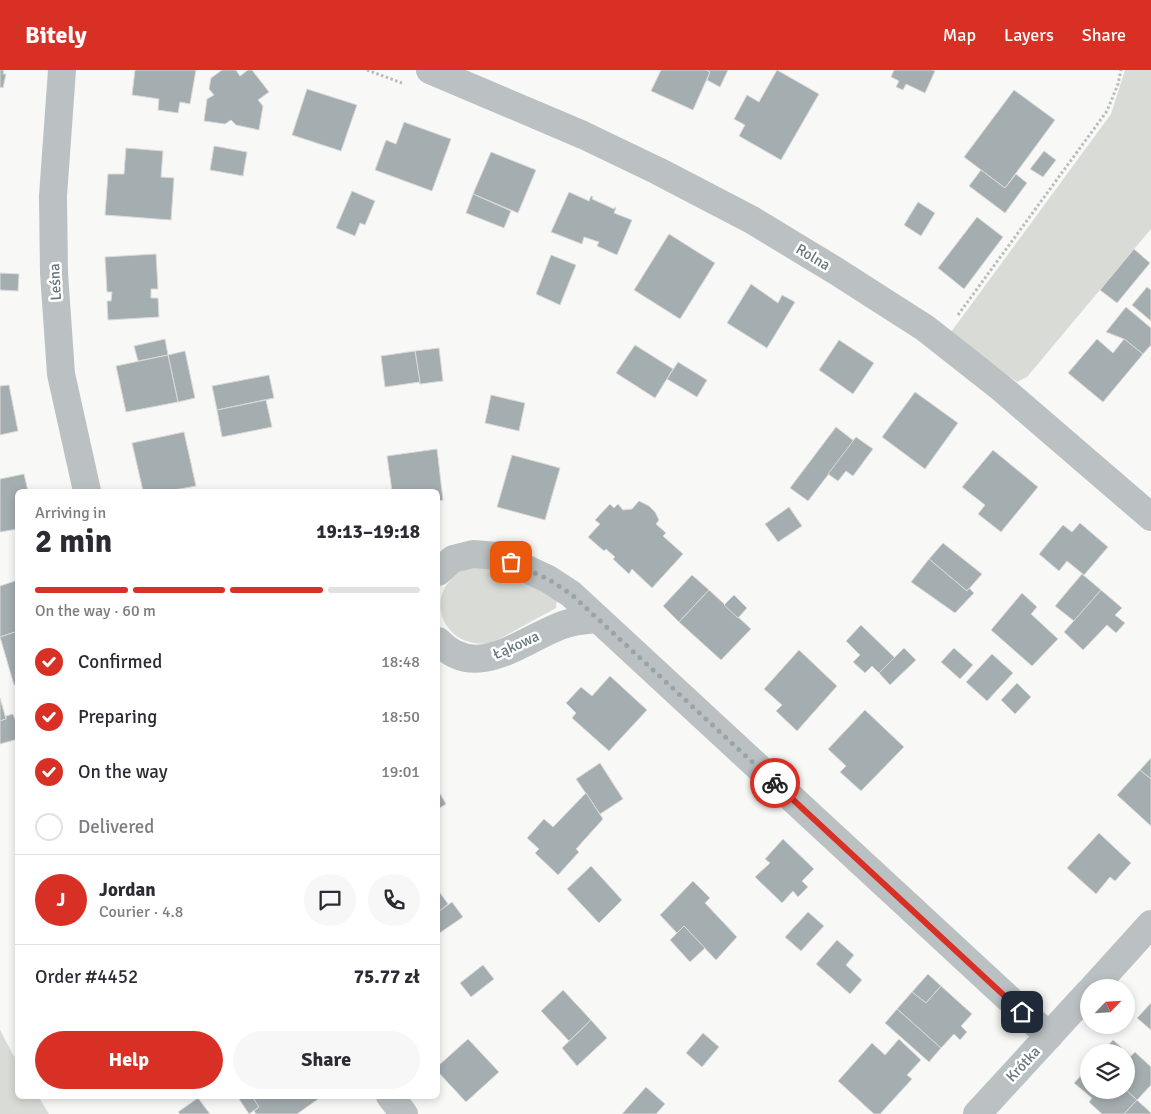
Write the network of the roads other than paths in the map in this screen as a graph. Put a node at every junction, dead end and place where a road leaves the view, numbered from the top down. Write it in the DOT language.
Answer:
graph roads {
  1 [pos="62,70"];
  2 [pos="430,70"];
  3 [pos="87,489"];
  4 [pos="1151,517"];
  5 [pos="440,570"];
  6 [pos="598,618"];
  7 [pos="440,643"];
  8 [pos="1151,924"];
  9 [pos="1101,979"];
  10 [pos="1080,1002"];
  11 [pos="1049,1036"];
  12 [pos="392,1099"];
  13 [pos="404,1114"];
  14 [pos="977,1114"];
  1 -- 3 [label="street, Leśna"];
  2 -- 4 [label="street, Rolna"];
  5 -- 6 [label="street"];
  6 -- 7 [label="street, Łąkowa"];
  6 -- 11 [label="street"];
  8 -- 9 [label="street"];
  10 -- 11 [label="street, Krótka"];
  11 -- 14 [label="street, Krótka"];
  12 -- 13 [label="street"];
}
